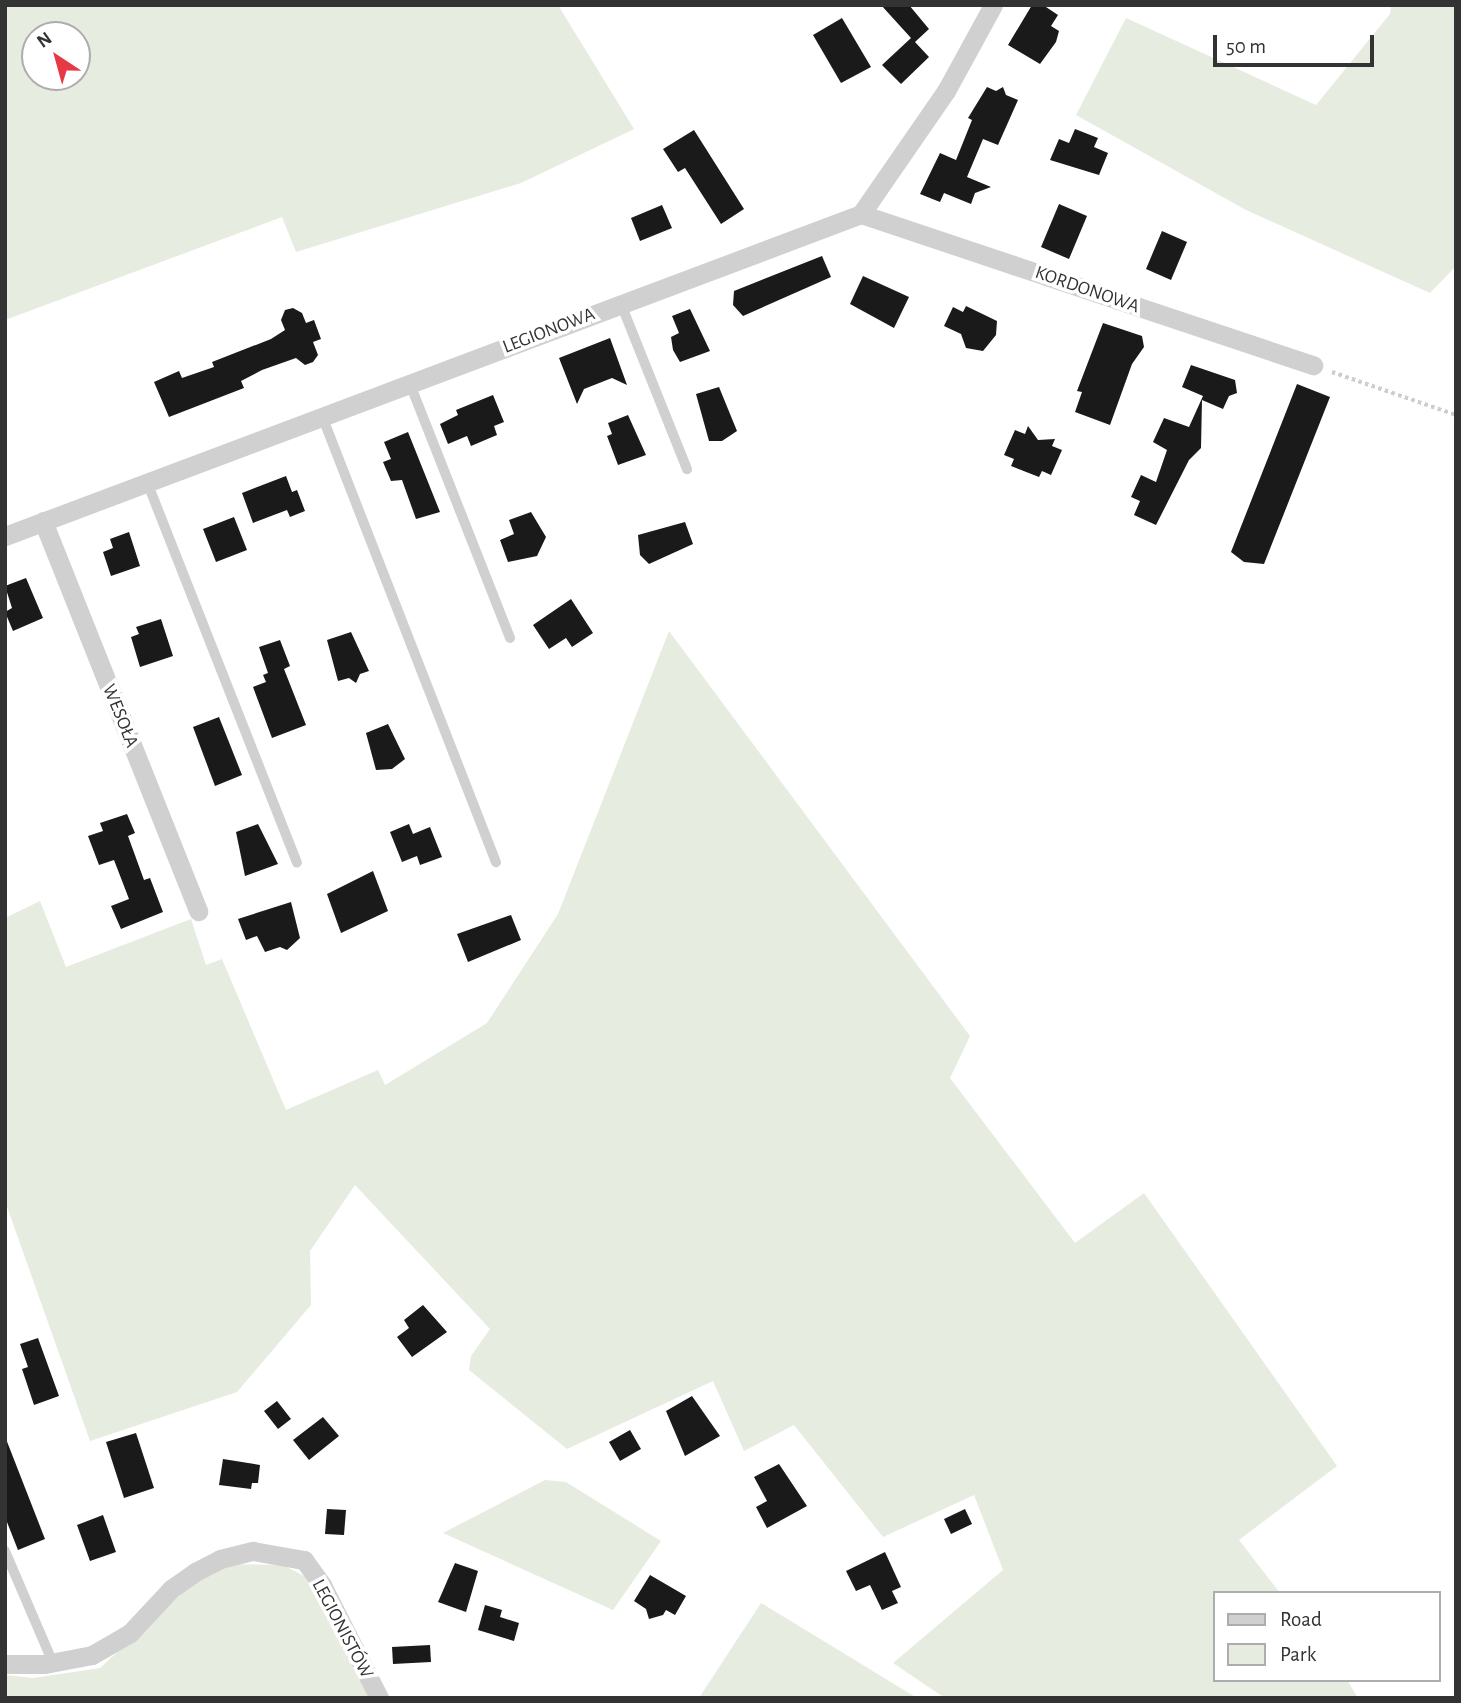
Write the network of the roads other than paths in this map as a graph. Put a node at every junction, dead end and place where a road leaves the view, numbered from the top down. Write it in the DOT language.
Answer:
graph roads {
  1 [pos="993,5"];
  2 [pos="862,214"];
  3 [pos="621,304"];
  4 [pos="1313,365"];
  5 [pos="410,384"];
  6 [pos="322,416"];
  7 [pos="687,469"];
  8 [pos="147,482"];
  9 [pos="43,521"];
  10 [pos="5,536"];
  11 [pos="510,638"];
  12 [pos="298,862"];
  13 [pos="496,862"];
  14 [pos="198,911"];
  15 [pos="5,1551"];
  16 [pos="53,1663"];
  17 [pos="5,1664"];
  18 [pos="379,1698"];
  1 -- 2 [label="street"];
  2 -- 3 [label="street, LEGIONOWA"];
  2 -- 4 [label="street, KORDONOWA"];
  3 -- 5 [label="street, LEGIONOWA"];
  3 -- 7 [label="lane"];
  5 -- 6 [label="street, LEGIONOWA"];
  5 -- 11 [label="lane"];
  6 -- 8 [label="street, LEGIONOWA"];
  6 -- 13 [label="lane"];
  8 -- 9 [label="street, LEGIONOWA"];
  8 -- 12 [label="lane"];
  9 -- 10 [label="street, LEGIONOWA"];
  9 -- 14 [label="street, WESOŁA"];
  15 -- 16 [label="lane"];
  16 -- 17 [label="street, LEGIONISTÓW"];
  16 -- 18 [label="street, LEGIONISTÓW"];
}
